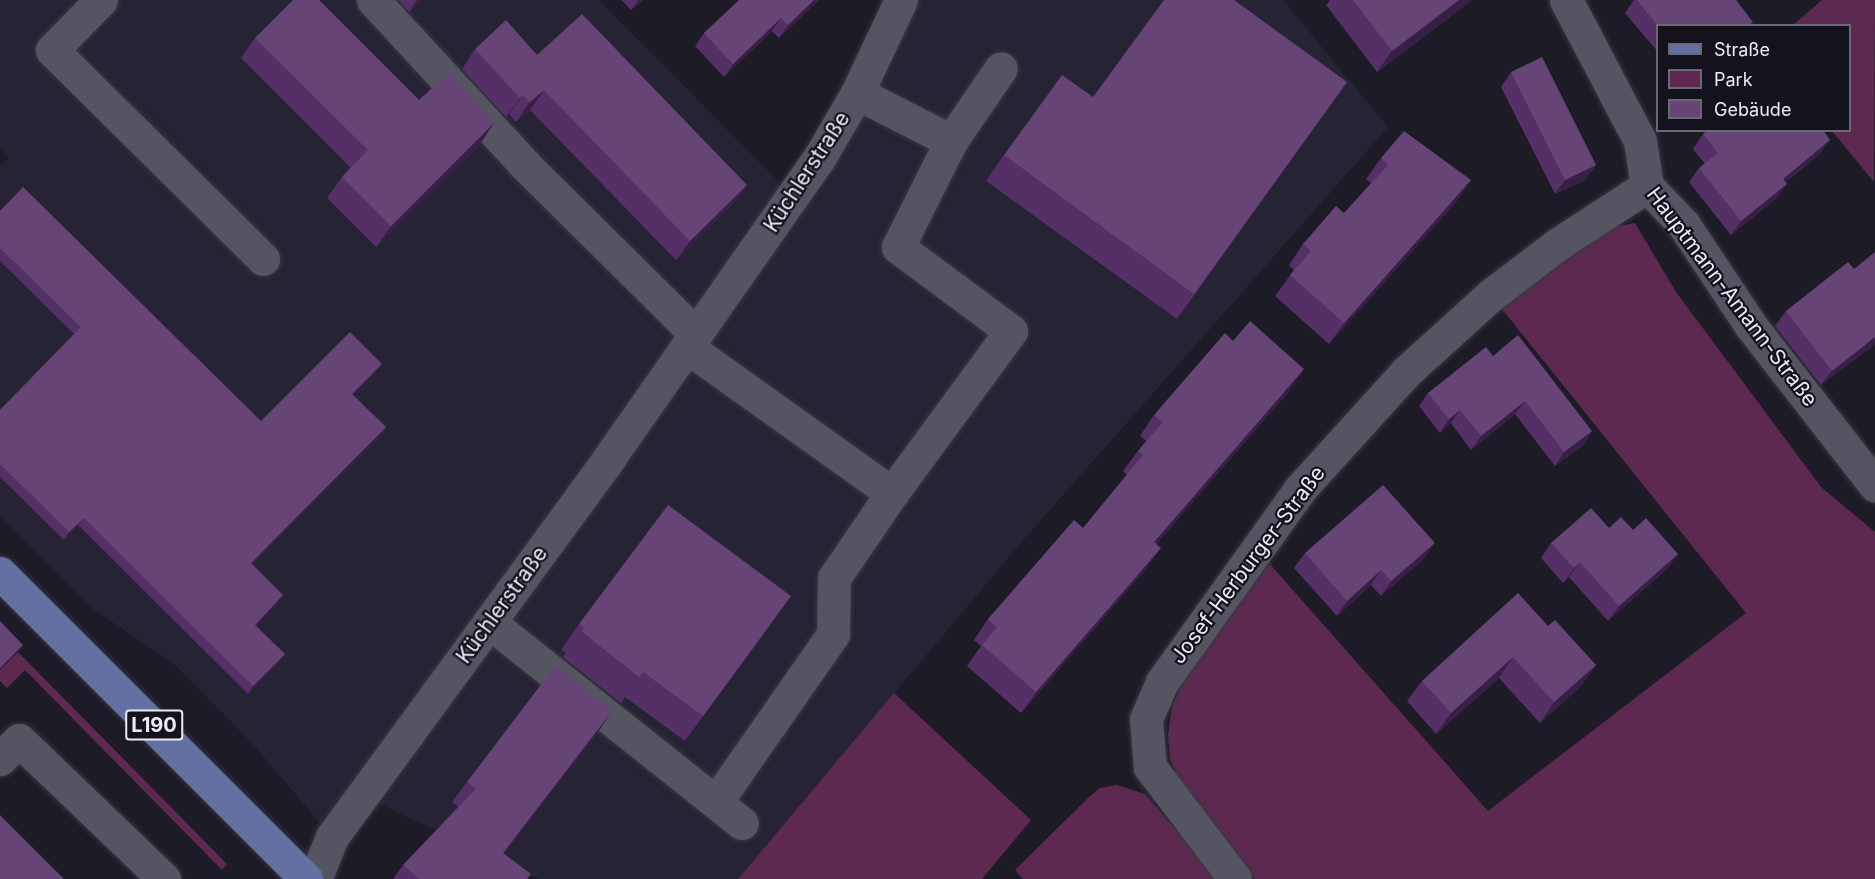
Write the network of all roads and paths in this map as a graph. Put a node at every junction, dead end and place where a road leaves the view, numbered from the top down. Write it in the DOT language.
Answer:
graph roads {
  1 [pos="101,0"];
  2 [pos="373,0"];
  3 [pos="901,0"];
  4 [pos="1566,0"];
  5 [pos="1001,68"];
  6 [pos="857,93"];
  7 [pos="951,141"];
  8 [pos="1647,186"];
  9 [pos="262,259"];
  10 [pos="692,340"];
  11 [pos="1875,485"];
  12 [pos="892,493"];
  13 [pos="0,573"];
  14 [pos="489,622"];
  15 [pos="0,759"];
  16 [pos="716,802"];
  17 [pos="742,823"];
  18 [pos="164,879"];
  19 [pos="306,879"];
  20 [pos="315,879"];
  21 [pos="1235,879"];
  1 -- 9 [label="street"];
  2 -- 10 [label="street"];
  3 -- 6 [label="street, Küchlerstraße"];
  4 -- 8 [label="street, Hauptmann-Amann-Straße"];
  5 -- 7 [label="street"];
  6 -- 7 [label="street"];
  6 -- 10 [label="street, Küchlerstraße"];
  7 -- 12 [label="street"];
  8 -- 11 [label="street, Hauptmann-Amann-Straße"];
  8 -- 21 [label="street, Josef-Herburger-Straße"];
  10 -- 12 [label="street"];
  10 -- 14 [label="street, Küchlerstraße"];
  12 -- 16 [label="street"];
  13 -- 19 [label="main road, L190"];
  14 -- 16 [label="street"];
  14 -- 20 [label="street, Küchlerstraße"];
  15 -- 18 [label="street"];
  16 -- 17 [label="street"];
}
